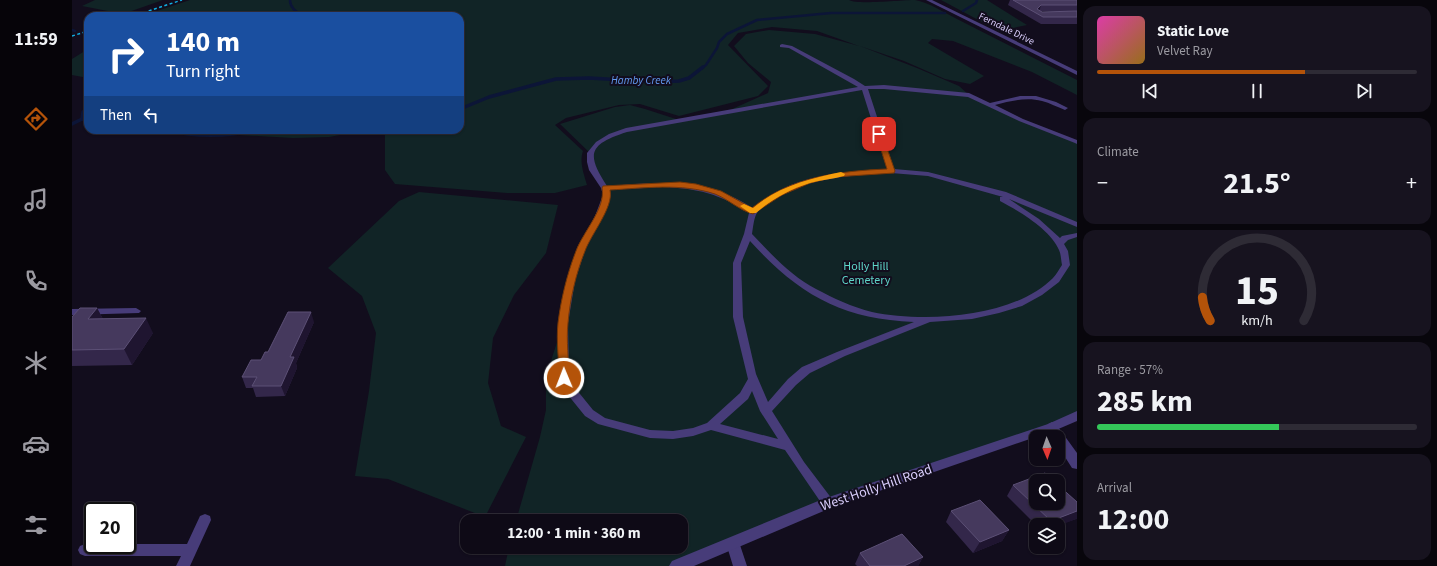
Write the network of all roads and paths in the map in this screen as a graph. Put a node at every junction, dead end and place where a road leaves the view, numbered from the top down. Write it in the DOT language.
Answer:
graph roads {
  1 [pos="928,0"];
  2 [pos="782,46"];
  3 [pos="1077,73"];
  4 [pos="863,88"];
  5 [pos="990,105"];
  6 [pos="1065,108"];
  7 [pos="1077,142"];
  8 [pos="891,171"];
  9 [pos="605,188"];
  10 [pos="988,190"];
  11 [pos="753,212"];
  12 [pos="1077,224"];
  13 [pos="748,234"];
  14 [pos="1077,235"];
  15 [pos="1059,244"];
  16 [pos="136,311"];
  17 [pos="72,312"];
  18 [pos="930,319"];
  19 [pos="753,379"];
  20 [pos="766,411"];
  21 [pos="1077,416"];
  22 [pos="711,426"];
  23 [pos="1052,427"];
  24 [pos="789,447"];
  25 [pos="1077,464"];
  26 [pos="828,503"];
  27 [pos="205,520"];
  28 [pos="733,542"];
  29 [pos="136,550"];
  30 [pos="191,550"];
  31 [pos="183,566"];
  32 [pos="677,566"];
  33 [pos="740,566"];
  1 -- 3 [label="street, Ferndale Drive"];
  2 -- 4 [label="lane"];
  4 -- 5 [label="lane"];
  4 -- 8 [label="lane"];
  4 -- 9 [label="lane"];
  5 -- 6 [label="lane"];
  5 -- 7 [label="lane"];
  8 -- 10 [label="lane"];
  8 -- 11 [label="lane"];
  9 -- 11 [label="lane"];
  9 -- 22 [label="lane"];
  10 -- 12 [label="lane"];
  10 -- 15 [label="lane"];
  11 -- 13 [label="lane"];
  13 -- 18 [label="lane"];
  13 -- 19 [label="lane"];
  14 -- 15 [label="lane"];
  15 -- 18 [label="lane"];
  16 -- 17 [label="lane"];
  18 -- 20 [label="lane"];
  19 -- 20 [label="lane"];
  19 -- 22 [label="lane"];
  20 -- 24 [label="lane"];
  21 -- 23 [label="street, West Holly Hill Road"];
  22 -- 24 [label="lane"];
  23 -- 25 [label="street"];
  23 -- 26 [label="street, West Holly Hill Road"];
  24 -- 26 [label="lane"];
  26 -- 28 [label="street, West Holly Hill Road"];
  27 -- 30 [label="lane"];
  28 -- 32 [label="street, West Holly Hill Road"];
  28 -- 33 [label="lane"];
  29 -- 30 [label="lane"];
  30 -- 31 [label="lane"];
}
